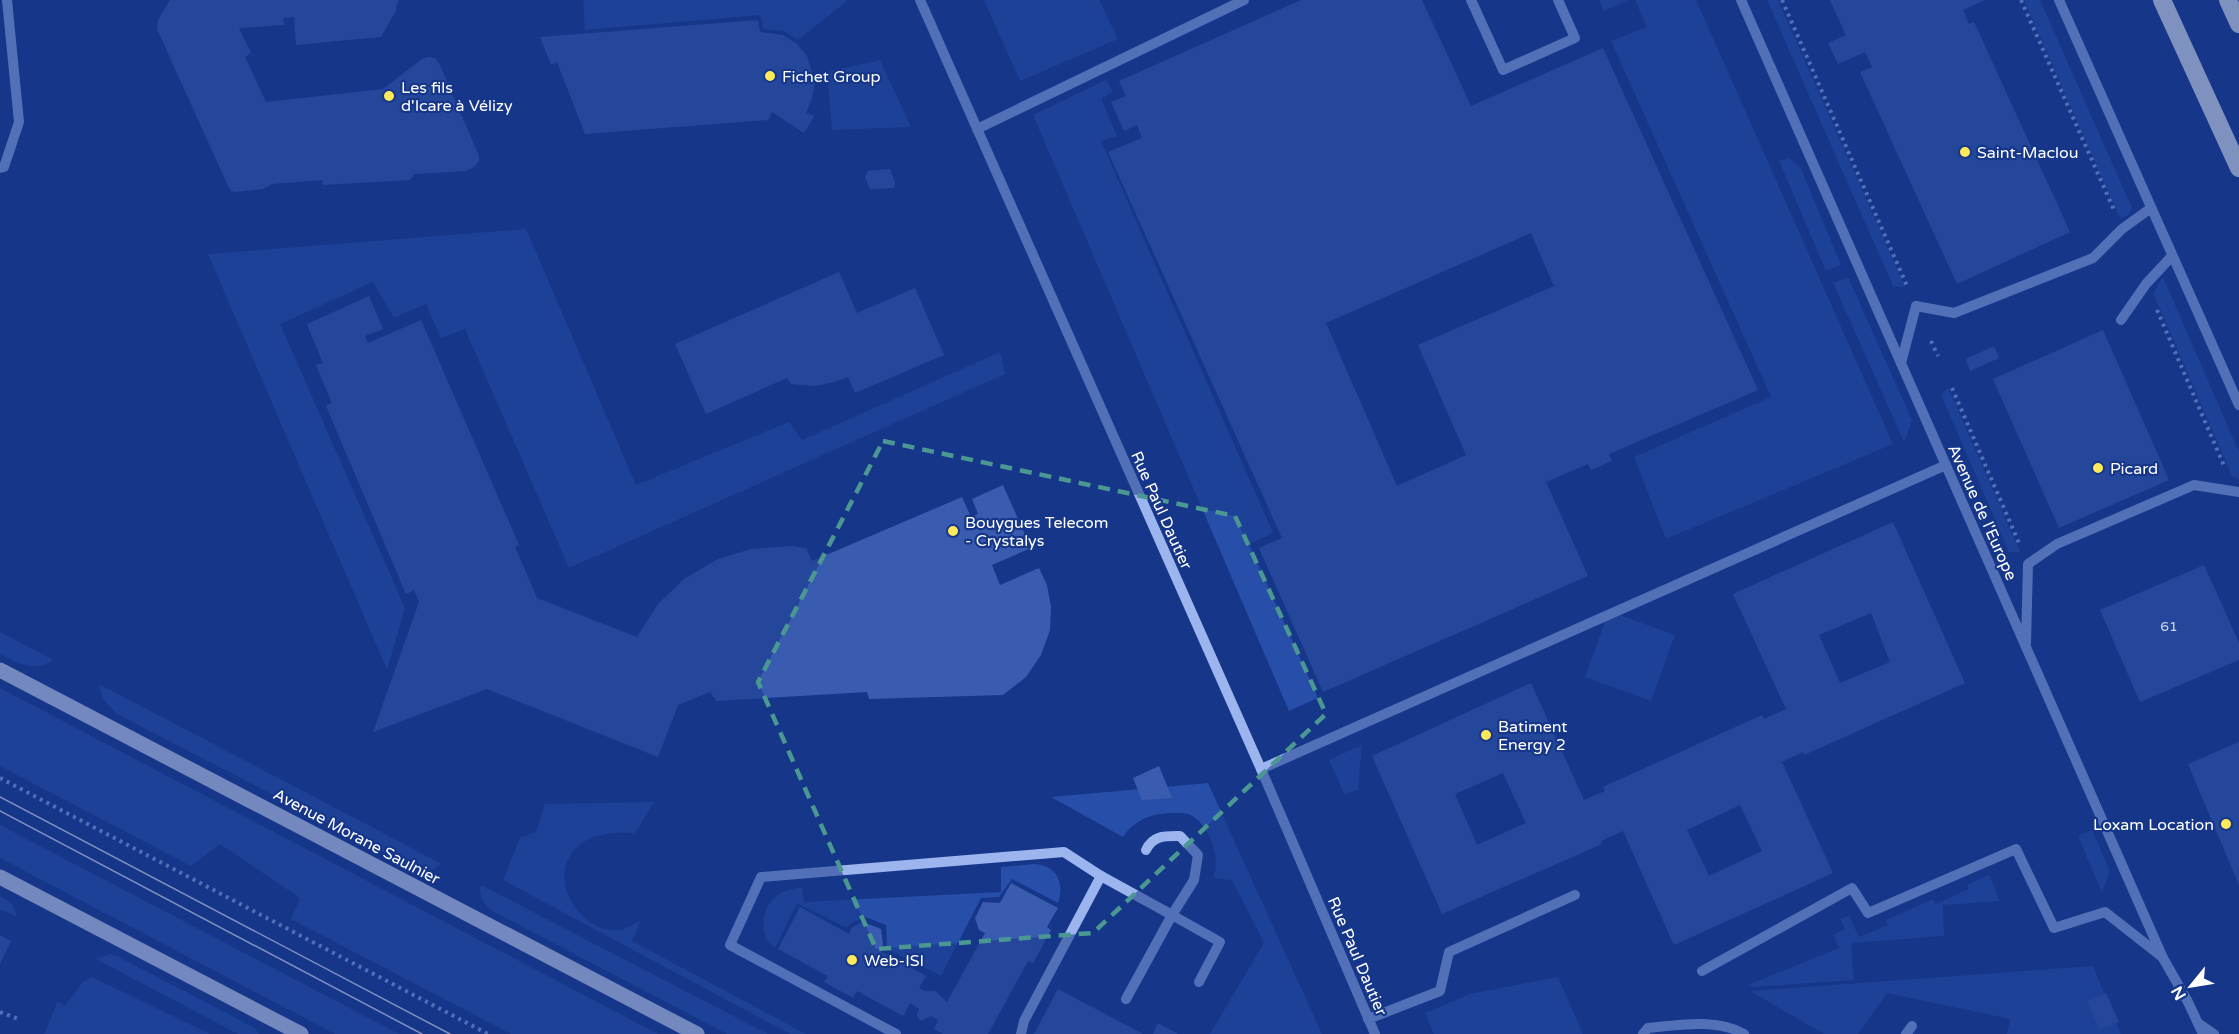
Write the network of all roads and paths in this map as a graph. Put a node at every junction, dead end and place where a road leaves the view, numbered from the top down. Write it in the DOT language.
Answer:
graph roads {
  1 [pos="7,0"];
  2 [pos="920,0"];
  3 [pos="1244,0"];
  4 [pos="1471,0"];
  5 [pos="1558,0"];
  6 [pos="1741,0"];
  7 [pos="1746,0"];
  8 [pos="1782,0"];
  9 [pos="2020,0"];
  10 [pos="2058,0"];
  11 [pos="2162,0"];
  12 [pos="2228,0"];
  13 [pos="1747,12"];
  14 [pos="2239,24"];
  15 [pos="977,129"];
  16 [pos="2,167"];
  17 [pos="2239,168"];
  18 [pos="2151,208"];
  19 [pos="2118,219"];
  20 [pos="2172,256"];
  21 [pos="1908,287"];
  22 [pos="2156,307"];
  23 [pos="2121,320"];
  24 [pos="1901,363"];
  25 [pos="1952,388"];
  26 [pos="2239,405"];
  27 [pos="1946,465"];
  28 [pos="2228,474"];
  29 [pos="2239,492"];
  30 [pos="2022,549"];
  31 [pos="2026,646"];
  32 [pos="0,670"];
  33 [pos="1261,769"];
  34 [pos="0,778"];
  35 [pos="1146,850"];
  36 [pos="1101,876"];
  37 [pos="0,877"];
  38 [pos="1575,895"];
  39 [pos="1172,915"];
  40 [pos="2163,958"];
  41 [pos="1702,971"];
  42 [pos="1200,982"];
  43 [pos="1126,999"];
  44 [pos="0,1012"];
  45 [pos="1368,1019"];
  46 [pos="21,1020"];
  47 [pos="2200,1029"];
  48 [pos="301,1034"];
  49 [pos="488,1034"];
  50 [pos="697,1034"];
  51 [pos="896,1034"];
  52 [pos="1021,1034"];
  53 [pos="1375,1034"];
  54 [pos="1643,1034"];
  55 [pos="1744,1034"];
  56 [pos="2214,1034"];
  1 -- 16 [label="street"];
  2 -- 15 [label="street, Rue Paul Dautier"];
  3 -- 15 [label="street"];
  4 -- 5 [label="street"];
  6 -- 13 [label="street, Avenue de l'Europe"];
  7 -- 13 [label="street"];
  8 -- 21 [label="path"];
  9 -- 19 [label="path"];
  10 -- 18 [label="street"];
  11 -- 17 [label="highway"];
  12 -- 14 [label="highway"];
  13 -- 24 [label="street, Avenue de l'Europe"];
  15 -- 33 [label="street, Rue Paul Dautier"];
  18 -- 20 [label="street"];
  18 -- 24 [label="street"];
  20 -- 23 [label="street"];
  20 -- 26 [label="street"];
  22 -- 28 [label="path"];
  24 -- 27 [label="street, Avenue de l'Europe"];
  25 -- 30 [label="path"];
  27 -- 31 [label="street, Avenue de l'Europe"];
  27 -- 33 [label="street"];
  29 -- 31 [label="street"];
  31 -- 40 [label="street, Avenue de l'Europe"];
  32 -- 50 [label="main road, Avenue Morane Saulnier"];
  33 -- 45 [label="street, Rue Paul Dautier"];
  34 -- 49 [label="path"];
  35 -- 39 [label="street"];
  36 -- 39 [label="street"];
  36 -- 51 [label="street"];
  36 -- 52 [label="street"];
  37 -- 48 [label="main road"];
  38 -- 45 [label="street"];
  39 -- 42 [label="street"];
  39 -- 43 [label="street"];
  40 -- 41 [label="street"];
  40 -- 47 [label="street, Avenue de l'Europe"];
  44 -- 46 [label="path"];
  45 -- 53 [label="street, Rue Paul Dautier"];
  47 -- 56 [label="street"];
  54 -- 55 [label="street"];
}
